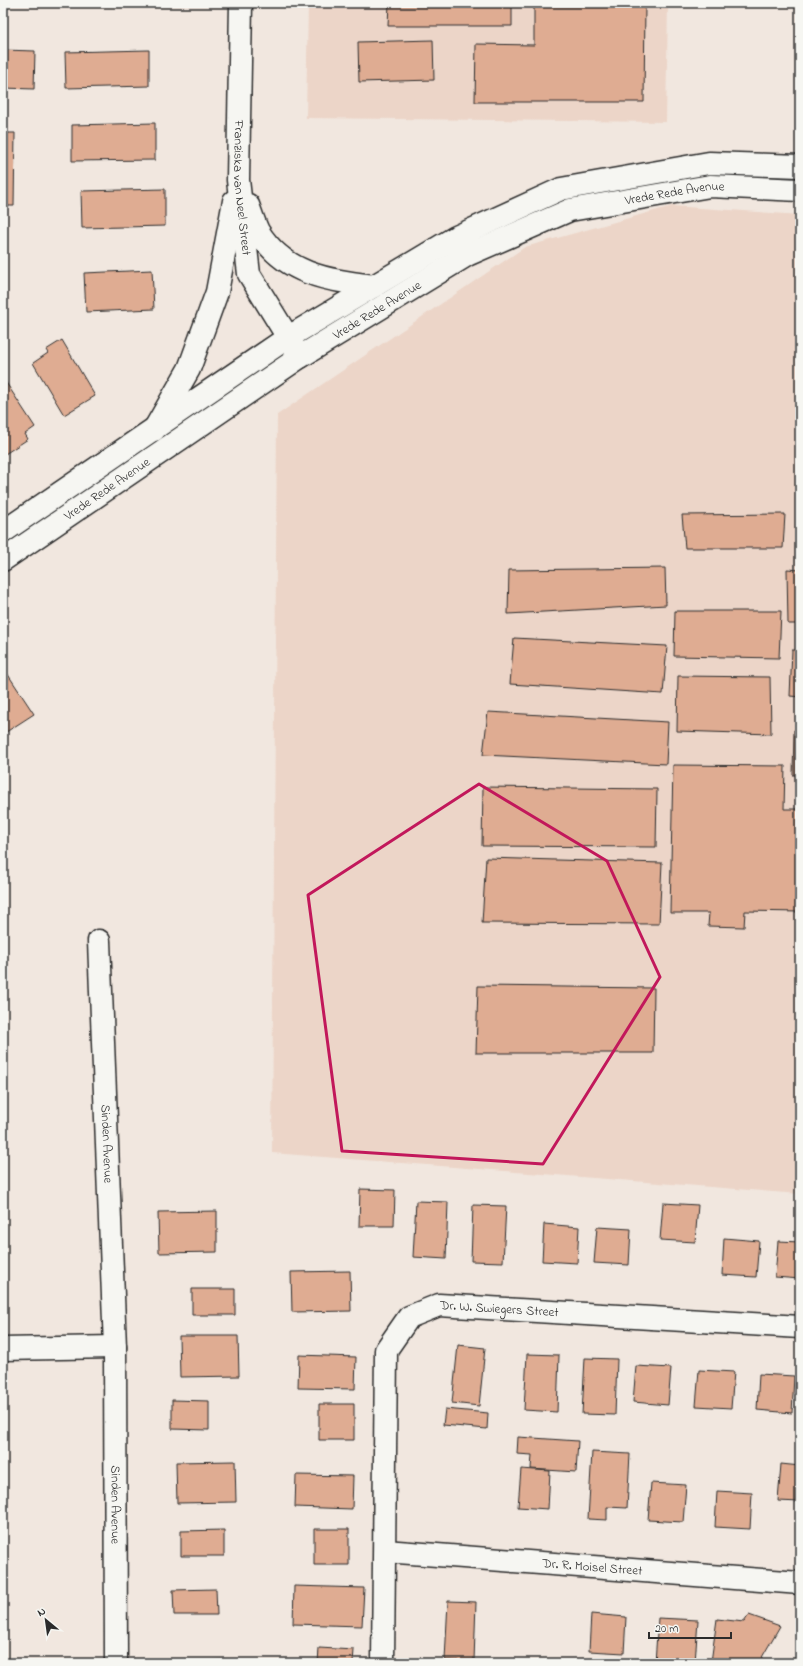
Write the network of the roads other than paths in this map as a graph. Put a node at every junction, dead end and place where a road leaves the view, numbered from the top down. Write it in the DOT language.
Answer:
graph roads {
  1 [pos="241,3"];
  2 [pos="800,166"];
  3 [pos="238,180"];
  4 [pos="800,190"];
  5 [pos="374,286"];
  6 [pos="287,338"];
  7 [pos="300,357"];
  8 [pos="154,430"];
  9 [pos="3,532"];
  10 [pos="3,560"];
  11 [pos="99,941"];
  12 [pos="800,1326"];
  13 [pos="115,1347"];
  14 [pos="3,1349"];
  15 [pos="384,1551"];
  16 [pos="800,1583"];
  17 [pos="116,1663"];
  18 [pos="383,1663"];
  1 -- 3 [label="street, Franziska van Neel Street"];
  2 -- 5 [label="street, Vrede Rede Avenue"];
  3 -- 5 [label="street"];
  3 -- 6 [label="street, Franziska van Neel Street"];
  3 -- 8 [label="street"];
  4 -- 7 [label="street, Vrede Rede Avenue"];
  5 -- 6 [label="street, Vrede Rede Avenue"];
  6 -- 7 [label="street, Franziska van Neel Street"];
  6 -- 8 [label="street, Vrede Rede Avenue"];
  7 -- 10 [label="street, Vrede Rede Avenue"];
  8 -- 9 [label="street, Vrede Rede Avenue"];
  11 -- 13 [label="street, Sinden Avenue"];
  12 -- 15 [label="street, Dr. W. Swiegers Street"];
  13 -- 14 [label="street"];
  13 -- 17 [label="street, Sinden Avenue"];
  15 -- 16 [label="street, Dr. R. Moisel Street"];
  15 -- 18 [label="street, Dr. W. Swiegers Street"];
}
